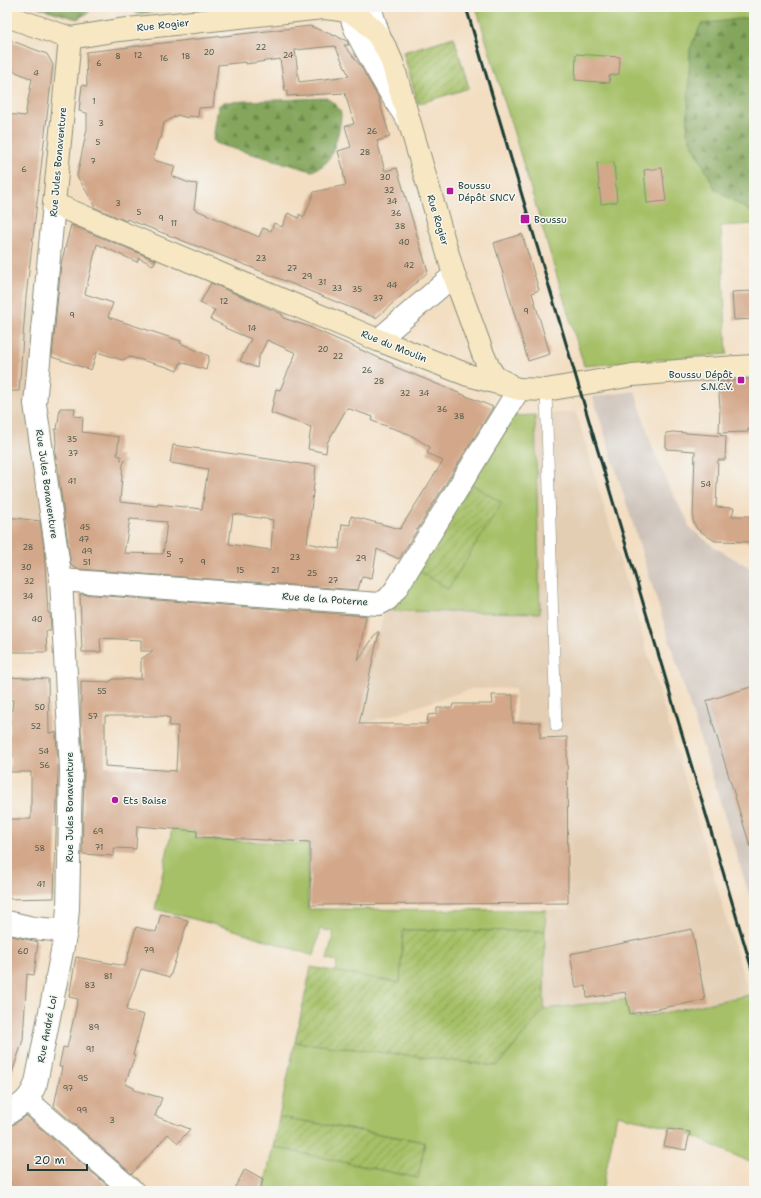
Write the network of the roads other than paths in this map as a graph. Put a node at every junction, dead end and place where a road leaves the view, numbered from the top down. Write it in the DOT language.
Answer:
graph roads {
  1 [pos="345,8"];
  2 [pos="7,16"];
  3 [pos="70,38"];
  4 [pos="408,119"];
  5 [pos="54,204"];
  6 [pos="454,275"];
  7 [pos="378,340"];
  8 [pos="754,366"];
  9 [pos="519,389"];
  10 [pos="546,390"];
  11 [pos="61,580"];
  12 [pos="556,726"];
  13 [pos="7,922"];
  14 [pos="66,931"];
  15 [pos="27,1100"];
  16 [pos="7,1114"];
  17 [pos="134,1191"];
  1 -- 3 [label="street, Rue Rogier"];
  1 -- 4 [label="street"];
  1 -- 4 [label="street, Rue Rogier"];
  2 -- 3 [label="street, Rue Rogier"];
  3 -- 5 [label="street, Rue Jules Bonaventure"];
  4 -- 6 [label="street, Rue Rogier"];
  5 -- 7 [label="street, Rue du Moulin"];
  5 -- 11 [label="street, Rue Jules Bonaventure"];
  6 -- 7 [label="street"];
  6 -- 9 [label="street, Rue Rogier"];
  7 -- 9 [label="street, Rue du Moulin"];
  8 -- 10 [label="street, Rue du Moulin"];
  9 -- 10 [label="street, Rue du Moulin"];
  9 -- 11 [label="street, Rue de la Poterne"];
  10 -- 12 [label="lane"];
  11 -- 14 [label="street, Rue Jules Bonaventure"];
  13 -- 14 [label="street"];
  14 -- 15 [label="street, Rue André Loi"];
  15 -- 16 [label="street, Rue André Loi"];
  15 -- 17 [label="street"];
}
